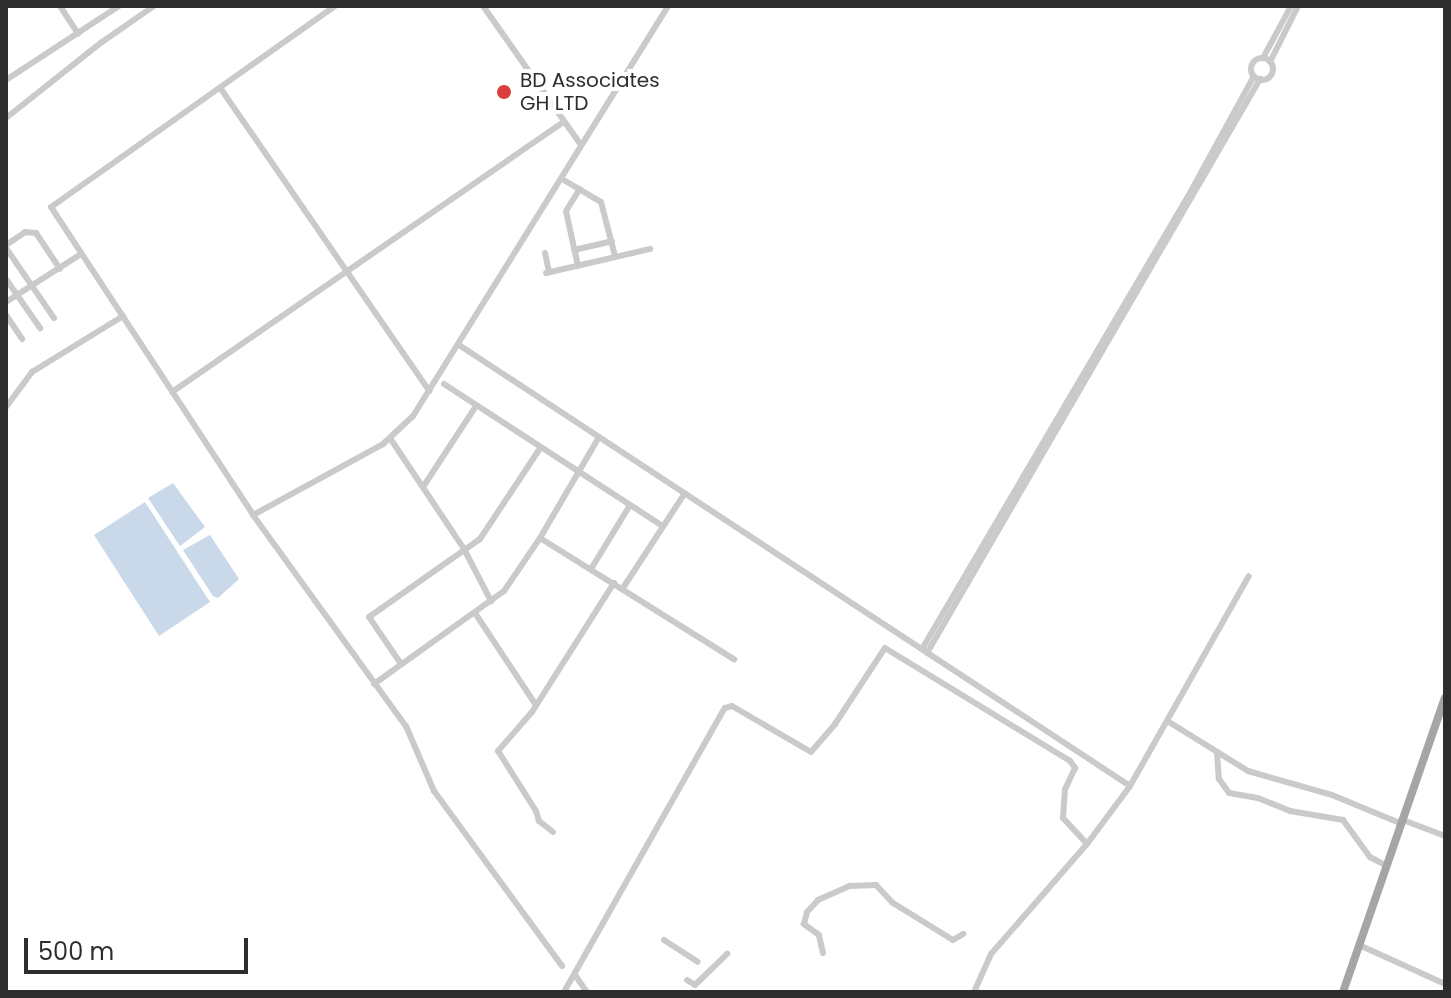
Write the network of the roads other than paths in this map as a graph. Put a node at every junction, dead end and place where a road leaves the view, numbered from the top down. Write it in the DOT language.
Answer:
graph roads {
  1 [pos="60,6"];
  2 [pos="119,6"];
  3 [pos="154,6"];
  4 [pos="335,6"];
  5 [pos="483,6"];
  6 [pos="668,6"];
  7 [pos="1291,6"];
  8 [pos="1298,6"];
  9 [pos="78,34"];
  10 [pos="1267,60"];
  11 [pos="1257,78"];
  12 [pos="6,80"];
  13 [pos="221,89"];
  14 [pos="6,118"];
  15 [pos="564,122"];
  16 [pos="573,132"];
  17 [pos="589,134"];
  18 [pos="581,145"];
  19 [pos="562,179"];
  20 [pos="580,189"];
  21 [pos="612,241"];
  22 [pos="6,246"];
  23 [pos="650,249"];
  24 [pos="574,250"];
  25 [pos="545,253"];
  26 [pos="81,254"];
  27 [pos="615,256"];
  28 [pos="578,266"];
  29 [pos="60,269"];
  30 [pos="348,274"];
  31 [pos="6,279"];
  32 [pos="34,287"];
  33 [pos="17,295"];
  34 [pos="6,302"];
  35 [pos="6,315"];
  36 [pos="123,316"];
  37 [pos="54,318"];
  38 [pos="40,328"];
  39 [pos="22,339"];
  40 [pos="459,345"];
  41 [pos="444,384"];
  42 [pos="429,391"];
  43 [pos="172,392"];
  44 [pos="476,406"];
  45 [pos="6,407"];
  46 [pos="599,437"];
  47 [pos="390,438"];
  48 [pos="541,447"];
  49 [pos="580,472"];
  50 [pos="423,487"];
  51 [pos="685,493"];
  52 [pos="630,505"];
  53 [pos="253,515"];
  54 [pos="663,526"];
  55 [pos="540,538"];
  56 [pos="464,549"];
  57 [pos="591,569"];
  58 [pos="1249,576"];
  59 [pos="614,583"];
  60 [pos="623,588"];
  61 [pos="491,601"];
  62 [pos="475,613"];
  63 [pos="925,651"];
  64 [pos="734,659"];
  65 [pos="401,664"];
  66 [pos="374,684"];
  67 [pos="1445,698"];
  68 [pos="536,705"];
  69 [pos="1442,715"];
  70 [pos="1169,722"];
  71 [pos="1217,753"];
  72 [pos="1130,786"];
  73 [pos="1403,822"];
  74 [pos="553,832"];
  75 [pos="1445,836"];
  76 [pos="1087,844"];
  77 [pos="1387,866"];
  78 [pos="963,934"];
  79 [pos="664,940"];
  80 [pos="1359,945"];
  81 [pos="823,953"];
  82 [pos="727,954"];
  83 [pos="698,962"];
  84 [pos="562,966"];
  85 [pos="575,975"];
  86 [pos="687,980"];
  87 [pos="1445,984"];
  88 [pos="564,992"];
  89 [pos="587,992"];
  90 [pos="974,992"];
  91 [pos="1343,992"];
  1 -- 9 [label="street"];
  2 -- 9 [label="street"];
  3 -- 14 [label="street"];
  4 -- 13 [label="street"];
  5 -- 15 [label="street"];
  6 -- 17 [label="street"];
  7 -- 10 [label="street"];
  8 -- 10 [label="street"];
  9 -- 12 [label="street"];
  10 -- 11 [label="street"];
  10 -- 11 [label="street"];
  11 -- 63 [label="street"];
  13 -- 26 [label="street"];
  13 -- 30 [label="street"];
  15 -- 16 [label="street"];
  15 -- 30 [label="street"];
  16 -- 17 [label="street"];
  16 -- 18 [label="street"];
  17 -- 18 [label="street"];
  18 -- 19 [label="street"];
  19 -- 20 [label="street"];
  19 -- 40 [label="street"];
  20 -- 21 [label="street"];
  20 -- 24 [label="street"];
  21 -- 24 [label="street"];
  21 -- 27 [label="street"];
  22 -- 29 [label="street"];
  22 -- 32 [label="street"];
  23 -- 27 [label="street"];
  24 -- 28 [label="street"];
  25 -- 28 [label="street"];
  26 -- 29 [label="street"];
  26 -- 36 [label="street"];
  27 -- 28 [label="street"];
  29 -- 32 [label="street"];
  30 -- 42 [label="street"];
  30 -- 43 [label="street"];
  31 -- 33 [label="street"];
  32 -- 33 [label="street"];
  32 -- 37 [label="street"];
  33 -- 34 [label="street"];
  33 -- 38 [label="street"];
  35 -- 39 [label="street"];
  36 -- 43 [label="street"];
  36 -- 45 [label="street"];
  40 -- 42 [label="street"];
  40 -- 46 [label="street"];
  41 -- 44 [label="street"];
  42 -- 47 [label="street"];
  43 -- 53 [label="street"];
  44 -- 48 [label="street"];
  44 -- 50 [label="street"];
  46 -- 49 [label="street"];
  46 -- 51 [label="street"];
  47 -- 50 [label="street"];
  47 -- 53 [label="street"];
  48 -- 49 [label="street"];
  48 -- 56 [label="street"];
  49 -- 52 [label="street"];
  49 -- 55 [label="street"];
  50 -- 56 [label="street"];
  51 -- 54 [label="street"];
  51 -- 63 [label="street"];
  52 -- 54 [label="street"];
  52 -- 57 [label="street"];
  53 -- 66 [label="street"];
  54 -- 60 [label="street"];
  55 -- 57 [label="street"];
  55 -- 61 [label="street"];
  56 -- 61 [label="street"];
  56 -- 65 [label="street"];
  57 -- 59 [label="street"];
  58 -- 70 [label="street"];
  59 -- 60 [label="street"];
  59 -- 68 [label="street"];
  60 -- 64 [label="street"];
  61 -- 62 [label="street"];
  62 -- 65 [label="street"];
  62 -- 68 [label="street"];
  63 -- 72 [label="street"];
  65 -- 66 [label="street"];
  66 -- 84 [label="street"];
  67 -- 69 [label="main road"];
  68 -- 74 [label="street"];
  69 -- 73 [label="main road"];
  70 -- 71 [label="street"];
  70 -- 72 [label="street"];
  71 -- 73 [label="street"];
  71 -- 77 [label="street"];
  72 -- 76 [label="street"];
  73 -- 75 [label="street"];
  73 -- 77 [label="main road"];
  76 -- 85 [label="street"];
  76 -- 90 [label="street"];
  77 -- 80 [label="main road"];
  78 -- 81 [label="street"];
  79 -- 83 [label="street"];
  80 -- 87 [label="street"];
  80 -- 91 [label="main road"];
  82 -- 86 [label="street"];
  85 -- 88 [label="street"];
  85 -- 89 [label="street"];
}
